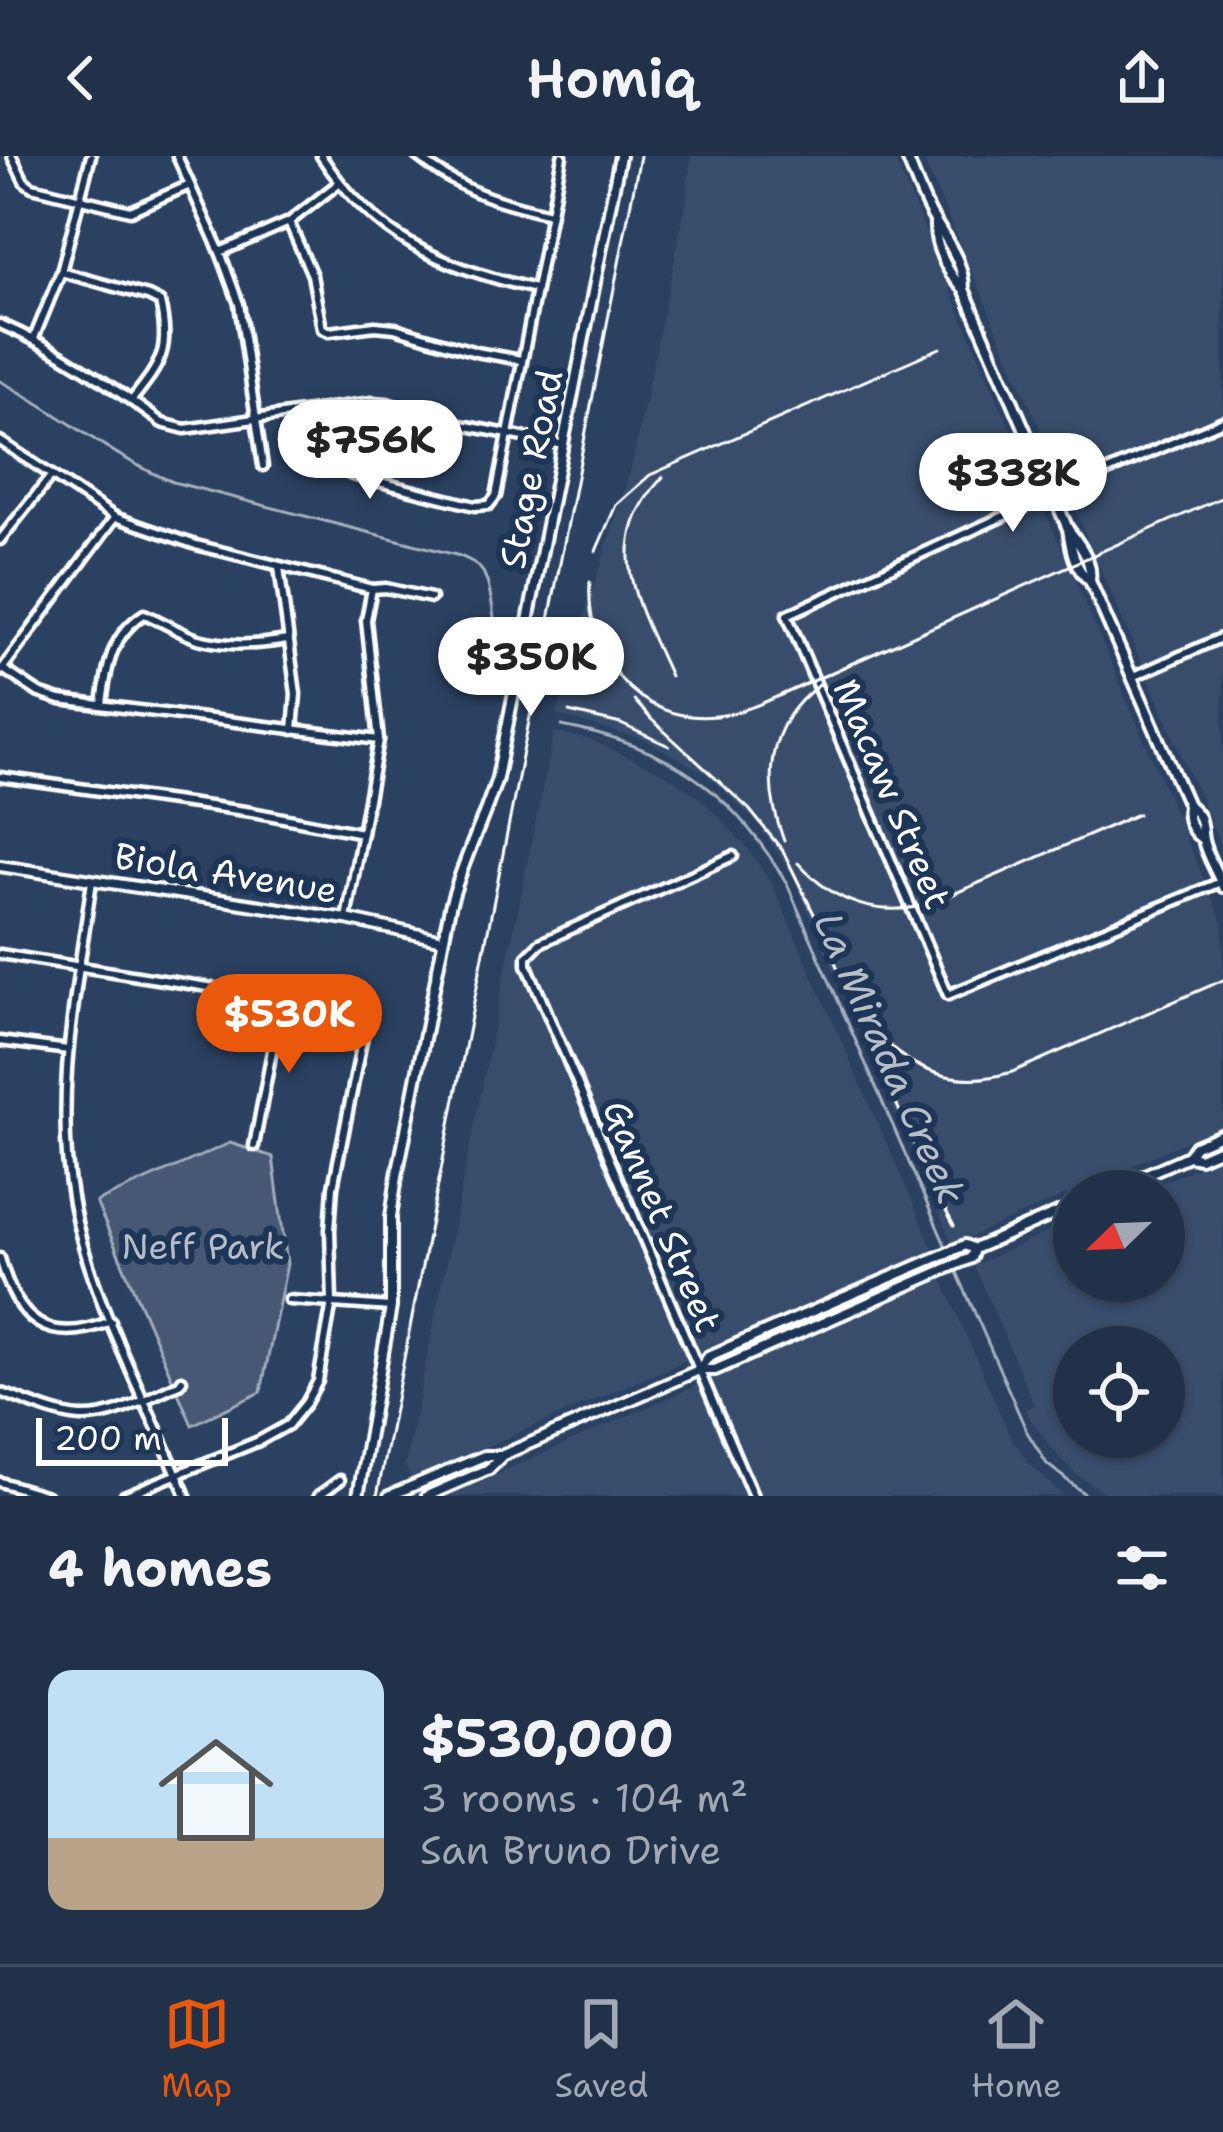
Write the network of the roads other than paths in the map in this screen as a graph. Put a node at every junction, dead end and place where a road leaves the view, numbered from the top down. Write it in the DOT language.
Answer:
graph roads {
  1 [pos="12,156"];
  2 [pos="91,156"];
  3 [pos="177,156"];
  4 [pos="321,156"];
  5 [pos="417,156"];
  6 [pos="562,156"];
  7 [pos="620,156"];
  8 [pos="906,156"];
  9 [pos="339,183"];
  10 [pos="190,185"];
  11 [pos="80,200"];
  12 [pos="550,214"];
  13 [pos="289,222"];
  14 [pos="220,252"];
  15 [pos="61,272"];
  16 [pos="535,289"];
  17 [pos="0,324"];
  18 [pos="34,338"];
  19 [pos="521,360"];
  20 [pos="132,401"];
  21 [pos="330,408"];
  22 [pos="255,418"];
  23 [pos="1223,421"];
  24 [pos="508,434"];
  25 [pos="0,441"];
  26 [pos="564,445"];
  27 [pos="263,466"];
  28 [pos="52,475"];
  29 [pos="1053,496"];
  30 [pos="115,517"];
  31 [pos="0,540"];
  32 [pos="278,565"];
  33 [pos="372,589"];
  34 [pos="431,598"];
  35 [pos="1223,637"];
  36 [pos="288,640"];
  37 [pos="2,670"];
  38 [pos="1132,677"];
  39 [pos="102,704"];
  40 [pos="293,730"];
  41 [pos="380,740"];
  42 [pos="0,777"];
  43 [pos="362,833"];
  44 [pos="733,856"];
  45 [pos="0,866"];
  46 [pos="92,878"];
  47 [pos="1222,883"];
  48 [pos="346,920"];
  49 [pos="443,940"];
  50 [pos="0,954"];
  51 [pos="80,965"];
  52 [pos="282,998"];
  53 [pos="0,1041"];
  54 [pos="69,1050"];
  55 [pos="1223,1134"];
  56 [pos="254,1146"];
  57 [pos="1223,1148"];
  58 [pos="1188,1156"];
  59 [pos="1156,1170"];
  60 [pos="1053,1215"];
  61 [pos="974,1250"];
  62 [pos="0,1258"];
  63 [pos="289,1300"];
  64 [pos="332,1302"];
  65 [pos="391,1306"];
  66 [pos="110,1321"];
  67 [pos="699,1370"];
  68 [pos="182,1380"];
  69 [pos="0,1392"];
  70 [pos="145,1398"];
  71 [pos="503,1456"];
  72 [pos="177,1475"];
  73 [pos="340,1480"];
  74 [pos="0,1482"];
  75 [pos="47,1496"];
  76 [pos="124,1496"];
  77 [pos="186,1496"];
  78 [pos="318,1496"];
  79 [pos="358,1496"];
  80 [pos="389,1496"];
  81 [pos="427,1496"];
  82 [pos="753,1496"];
  1 -- 11 [label="street"];
  2 -- 11 [label="street"];
  3 -- 10 [label="street"];
  4 -- 9 [label="street"];
  5 -- 12 [label="street"];
  6 -- 12 [label="street"];
  7 -- 26 [label="main road, Stage Road"];
  8 -- 29 [label="main road"];
  9 -- 13 [label="street"];
  9 -- 16 [label="street"];
  10 -- 11 [label="street"];
  10 -- 14 [label="street"];
  11 -- 15 [label="street"];
  12 -- 16 [label="street"];
  13 -- 14 [label="street"];
  13 -- 19 [label="street"];
  14 -- 22 [label="street"];
  15 -- 18 [label="street"];
  15 -- 20 [label="street"];
  16 -- 19 [label="street"];
  17 -- 18 [label="street"];
  18 -- 20 [label="street"];
  19 -- 24 [label="street"];
  20 -- 22 [label="street"];
  21 -- 22 [label="street"];
  21 -- 24 [label="street"];
  21 -- 24 [label="street"];
  22 -- 27 [label="street"];
  23 -- 29 [label="street"];
  24 -- 26 [label="street"];
  25 -- 28 [label="street"];
  26 -- 49 [label="main road, Stage Road"];
  28 -- 30 [label="street"];
  28 -- 31 [label="street"];
  29 -- 38 [label="main road"];
  29 -- 47 [label="street, Macaw Street"];
  30 -- 32 [label="street"];
  30 -- 37 [label="street"];
  32 -- 33 [label="street"];
  32 -- 36 [label="street"];
  33 -- 34 [label="street"];
  33 -- 41 [label="street"];
  35 -- 38 [label="street"];
  36 -- 39 [label="street"];
  36 -- 40 [label="street"];
  37 -- 39 [label="street"];
  38 -- 47 [label="main road"];
  39 -- 40 [label="street"];
  40 -- 41 [label="street"];
  41 -- 43 [label="street"];
  42 -- 43 [label="street"];
  43 -- 48 [label="street"];
  44 -- 67 [label="street, Gannet Street"];
  45 -- 46 [label="main road, Biola Avenue"];
  46 -- 48 [label="main road, Biola Avenue"];
  46 -- 51 [label="street"];
  48 -- 49 [label="main road, Biola Avenue"];
  49 -- 65 [label="main road, Stage Road"];
  50 -- 51 [label="street"];
  51 -- 52 [label="street"];
  51 -- 54 [label="street"];
  52 -- 56 [label="street"];
  52 -- 64 [label="street"];
  53 -- 54 [label="street"];
  54 -- 66 [label="street"];
  55 -- 58 [label="main road"];
  57 -- 58 [label="main road"];
  58 -- 59 [label="main road"];
  60 -- 61 [label="main road"];
  61 -- 67 [label="main road"];
  61 -- 67 [label="main road"];
  62 -- 66 [label="street"];
  63 -- 64 [label="street"];
  64 -- 65 [label="street"];
  64 -- 72 [label="street"];
  65 -- 79 [label="main road, Stage Road"];
  66 -- 70 [label="street"];
  67 -- 71 [label="main road"];
  67 -- 82 [label="street, Gannet Street"];
  68 -- 70 [label="street"];
  69 -- 70 [label="street"];
  70 -- 72 [label="street"];
  71 -- 80 [label="main road"];
  71 -- 81 [label="main road"];
  72 -- 76 [label="street"];
  72 -- 77 [label="street"];
  73 -- 78 [label="street"];
  74 -- 75 [label="street"];
}
